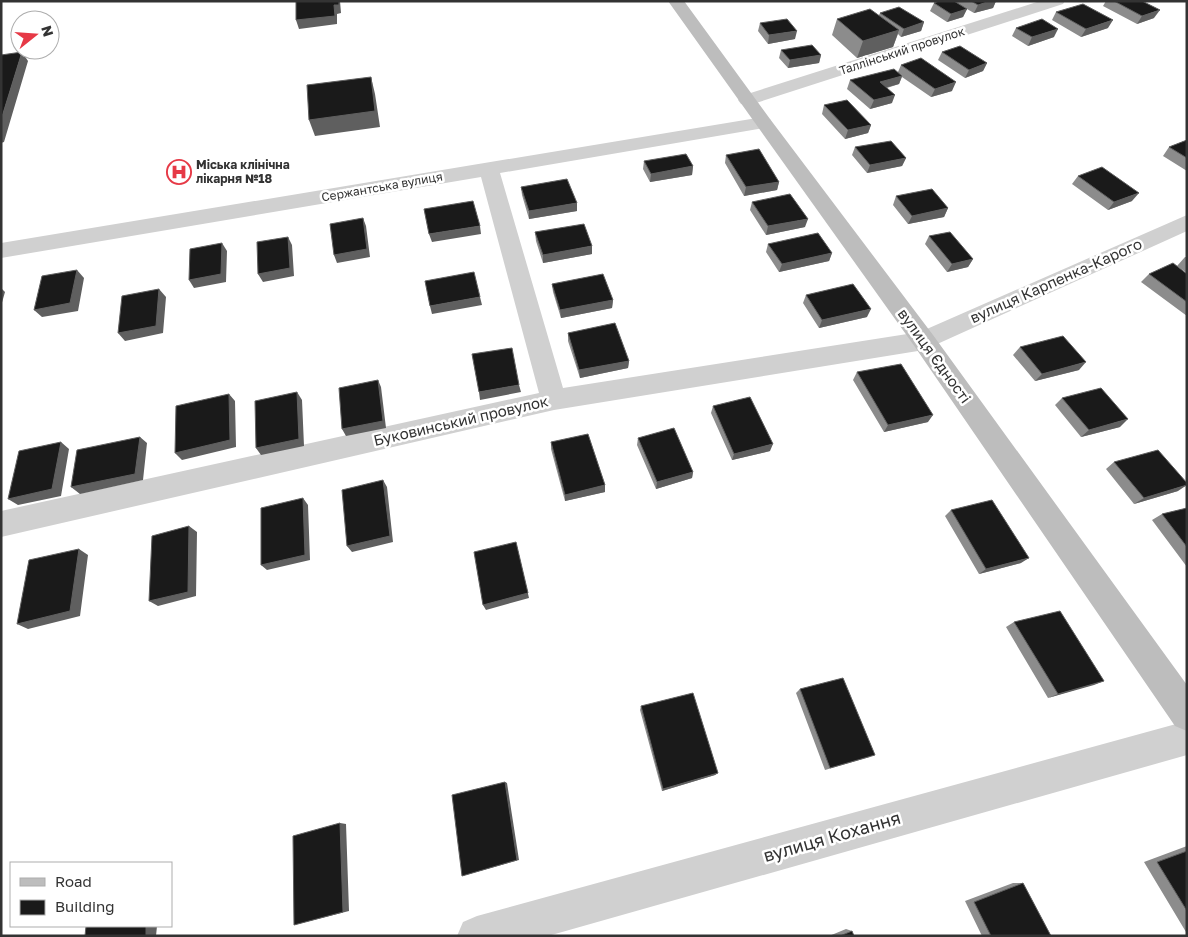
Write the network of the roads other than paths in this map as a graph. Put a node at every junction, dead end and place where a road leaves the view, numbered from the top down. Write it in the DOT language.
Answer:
graph roads {
  1 [pos="676,1"];
  2 [pos="1057,1"];
  3 [pos="747,100"];
  4 [pos="763,123"];
  5 [pos="489,169"];
  6 [pos="1187,222"];
  7 [pos="1,251"];
  8 [pos="924,341"];
  9 [pos="554,400"];
  10 [pos="1,524"];
  11 [pos="1187,714"];
  12 [pos="1187,738"];
  13 [pos="477,936"];
  1 -- 3 [label="main road, вулиця Єдності"];
  2 -- 3 [label="street, Таллінський провулок"];
  3 -- 4 [label="main road, вулиця Єдності"];
  4 -- 5 [label="street, Сержантська вулиця"];
  4 -- 8 [label="main road, вулиця Єдності"];
  5 -- 7 [label="street, Сержантська вулиця"];
  5 -- 9 [label="street"];
  6 -- 8 [label="street, вулиця Карпенка-Карого"];
  8 -- 9 [label="street, Буковинський провулок"];
  8 -- 11 [label="main road, вулиця Єдності"];
  9 -- 10 [label="street, Буковинський провулок"];
  12 -- 13 [label="street, вулиця Кохання"];
}
